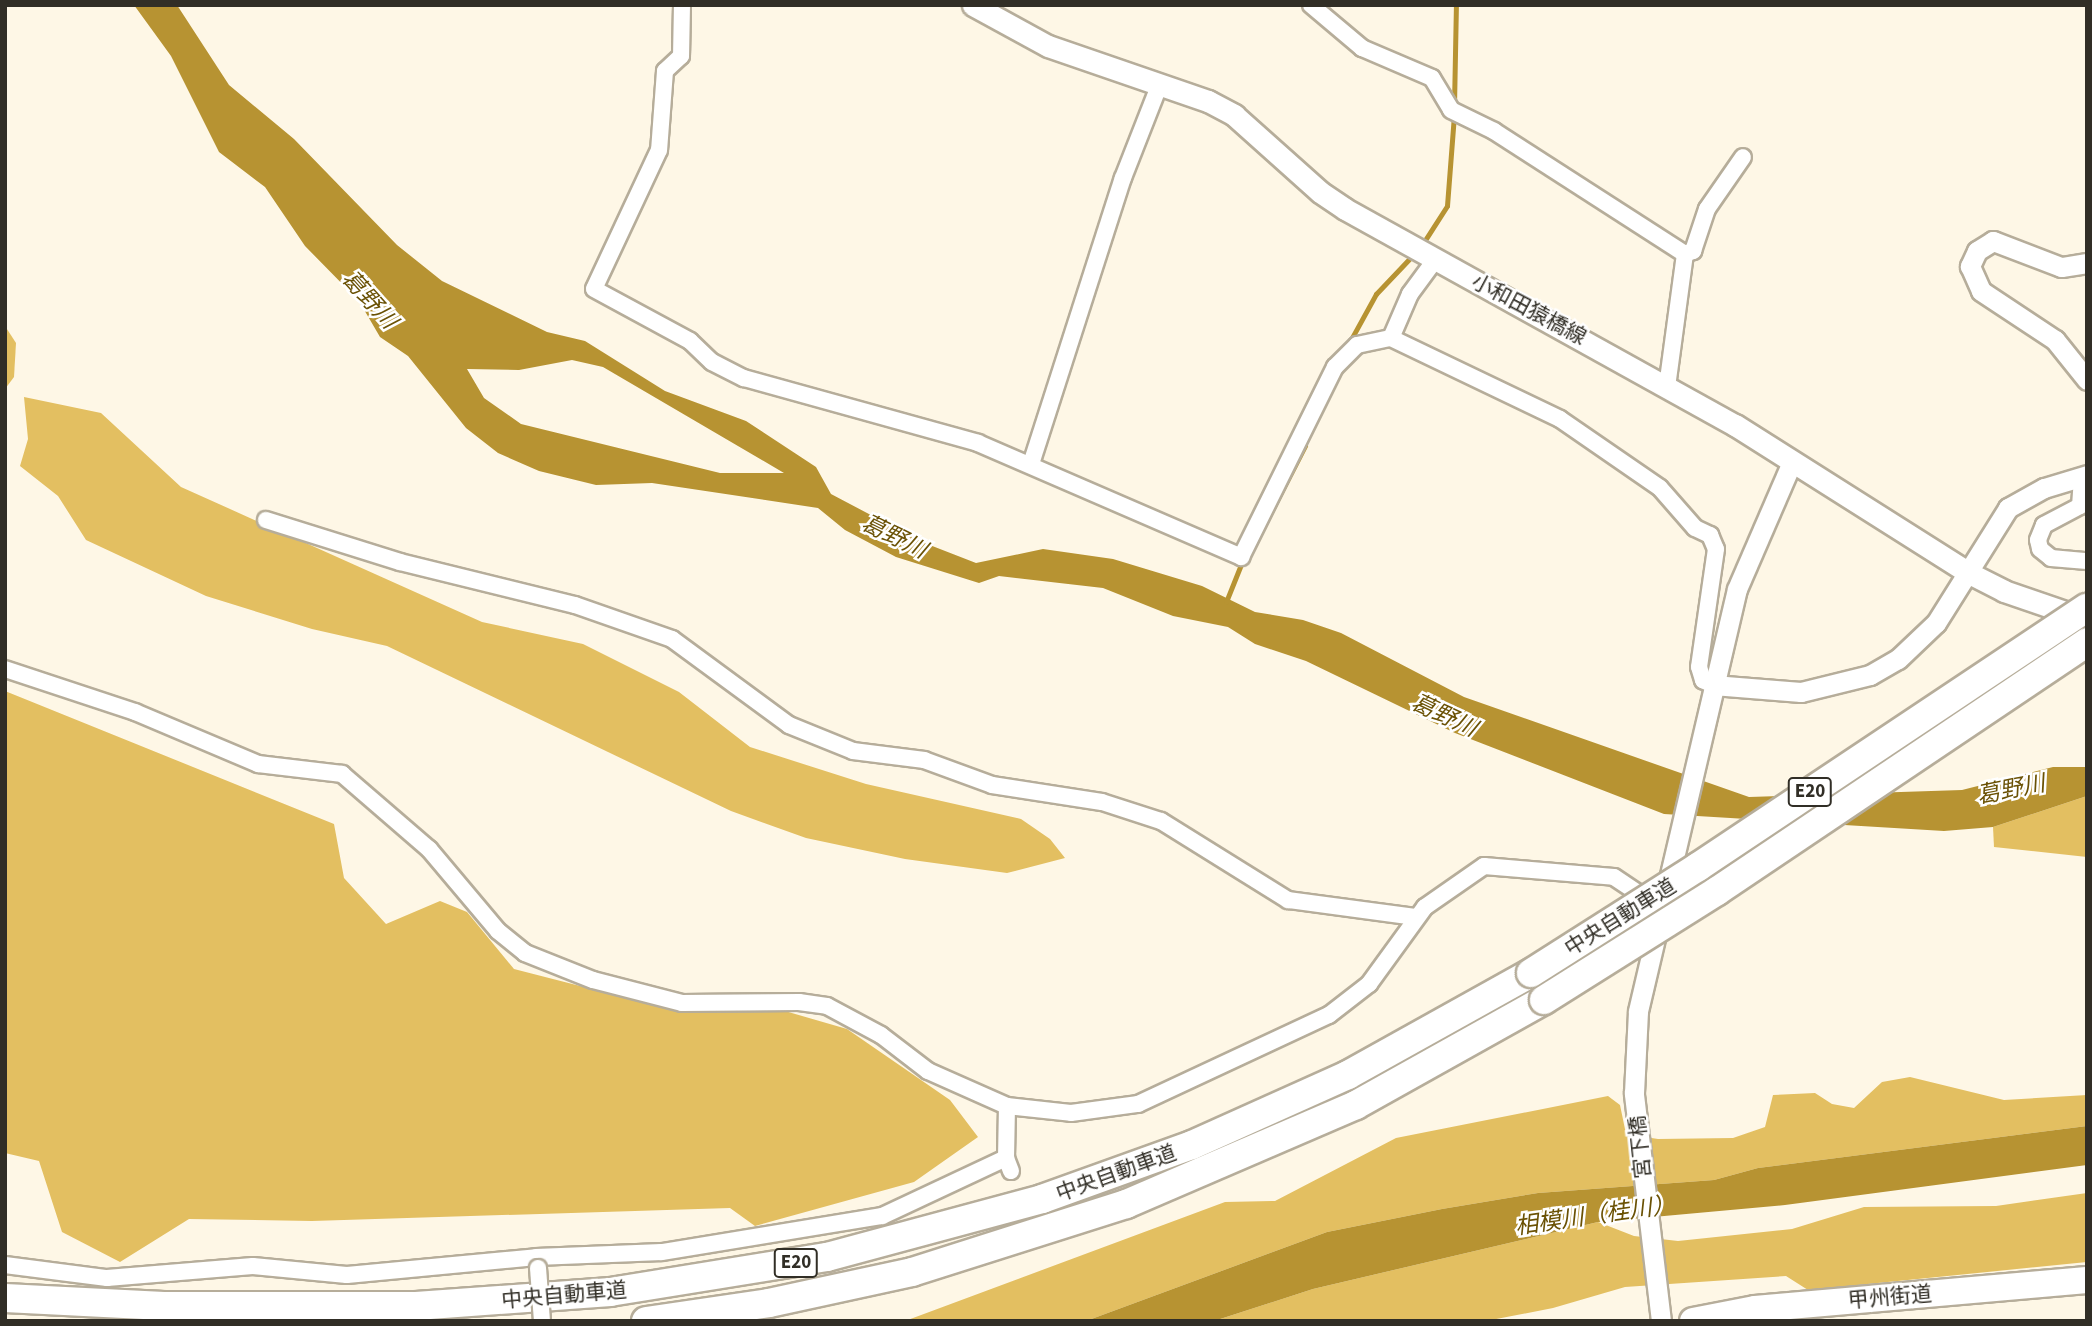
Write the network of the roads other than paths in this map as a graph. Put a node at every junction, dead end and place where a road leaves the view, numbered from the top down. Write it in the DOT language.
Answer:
graph roads {
  1 [pos="682,5"];
  2 [pos="974,5"];
  3 [pos="1311,5"];
  4 [pos="1159,86"];
  5 [pos="1743,157"];
  6 [pos="1685,254"];
  7 [pos="1435,260"];
  8 [pos="2087,263"];
  9 [pos="1391,338"];
  10 [pos="2087,380"];
  11 [pos="1667,387"];
  12 [pos="1031,464"];
  13 [pos="1791,464"];
  14 [pos="2084,477"];
  15 [pos="266,520"];
  16 [pos="2087,561"];
  17 [pos="1969,573"];
  18 [pos="2048,607"];
  19 [pos="2087,608"];
  20 [pos="2087,619"];
  21 [pos="2087,634"];
  22 [pos="2087,642"];
  23 [pos="5,668"];
  24 [pos="1713,685"];
  25 [pos="1660,909"];
  26 [pos="1415,916"];
  27 [pos="1007,1105"];
  28 [pos="537,1262"];
  29 [pos="5,1265"];
  30 [pos="2087,1280"];
  31 [pos="5,1298"];
  32 [pos="542,1321"];
  33 [pos="646,1321"];
  34 [pos="1661,1321"];
  35 [pos="1693,1321"];
  1 -- 12 [label="street"];
  2 -- 4 [label="main road, 小和田猿橋線"];
  3 -- 6 [label="street"];
  4 -- 7 [label="main road, 小和田猿橋線"];
  4 -- 12 [label="street"];
  5 -- 6 [label="street"];
  6 -- 11 [label="street"];
  7 -- 9 [label="street"];
  7 -- 11 [label="main road, 小和田猿橋線"];
  8 -- 10 [label="street"];
  9 -- 12 [label="street"];
  9 -- 24 [label="street"];
  11 -- 13 [label="main road, 小和田猿橋線"];
  13 -- 17 [label="main road, 小和田猿橋線"];
  13 -- 24 [label="street, 宮下橋"];
  14 -- 16 [label="street"];
  14 -- 17 [label="street"];
  15 -- 26 [label="street"];
  17 -- 18 [label="main road, 小和田猿橋線"];
  17 -- 24 [label="street"];
  18 -- 20 [label="main road, 小和田猿橋線"];
  18 -- 21 [label="street"];
  19 -- 31 [label="highway, 中央自動車道 / E20, bridge"];
  22 -- 33 [label="highway, 中央自動車道 / E20, bridge"];
  23 -- 27 [label="street"];
  24 -- 25 [label="street, 宮下橋"];
  25 -- 26 [label="street"];
  25 -- 34 [label="street, 宮下橋"];
  26 -- 27 [label="street"];
  27 -- 28 [label="street"];
  28 -- 29 [label="street"];
  28 -- 32 [label="street, bridge"];
  30 -- 35 [label="highway, 甲州街道"];
}
